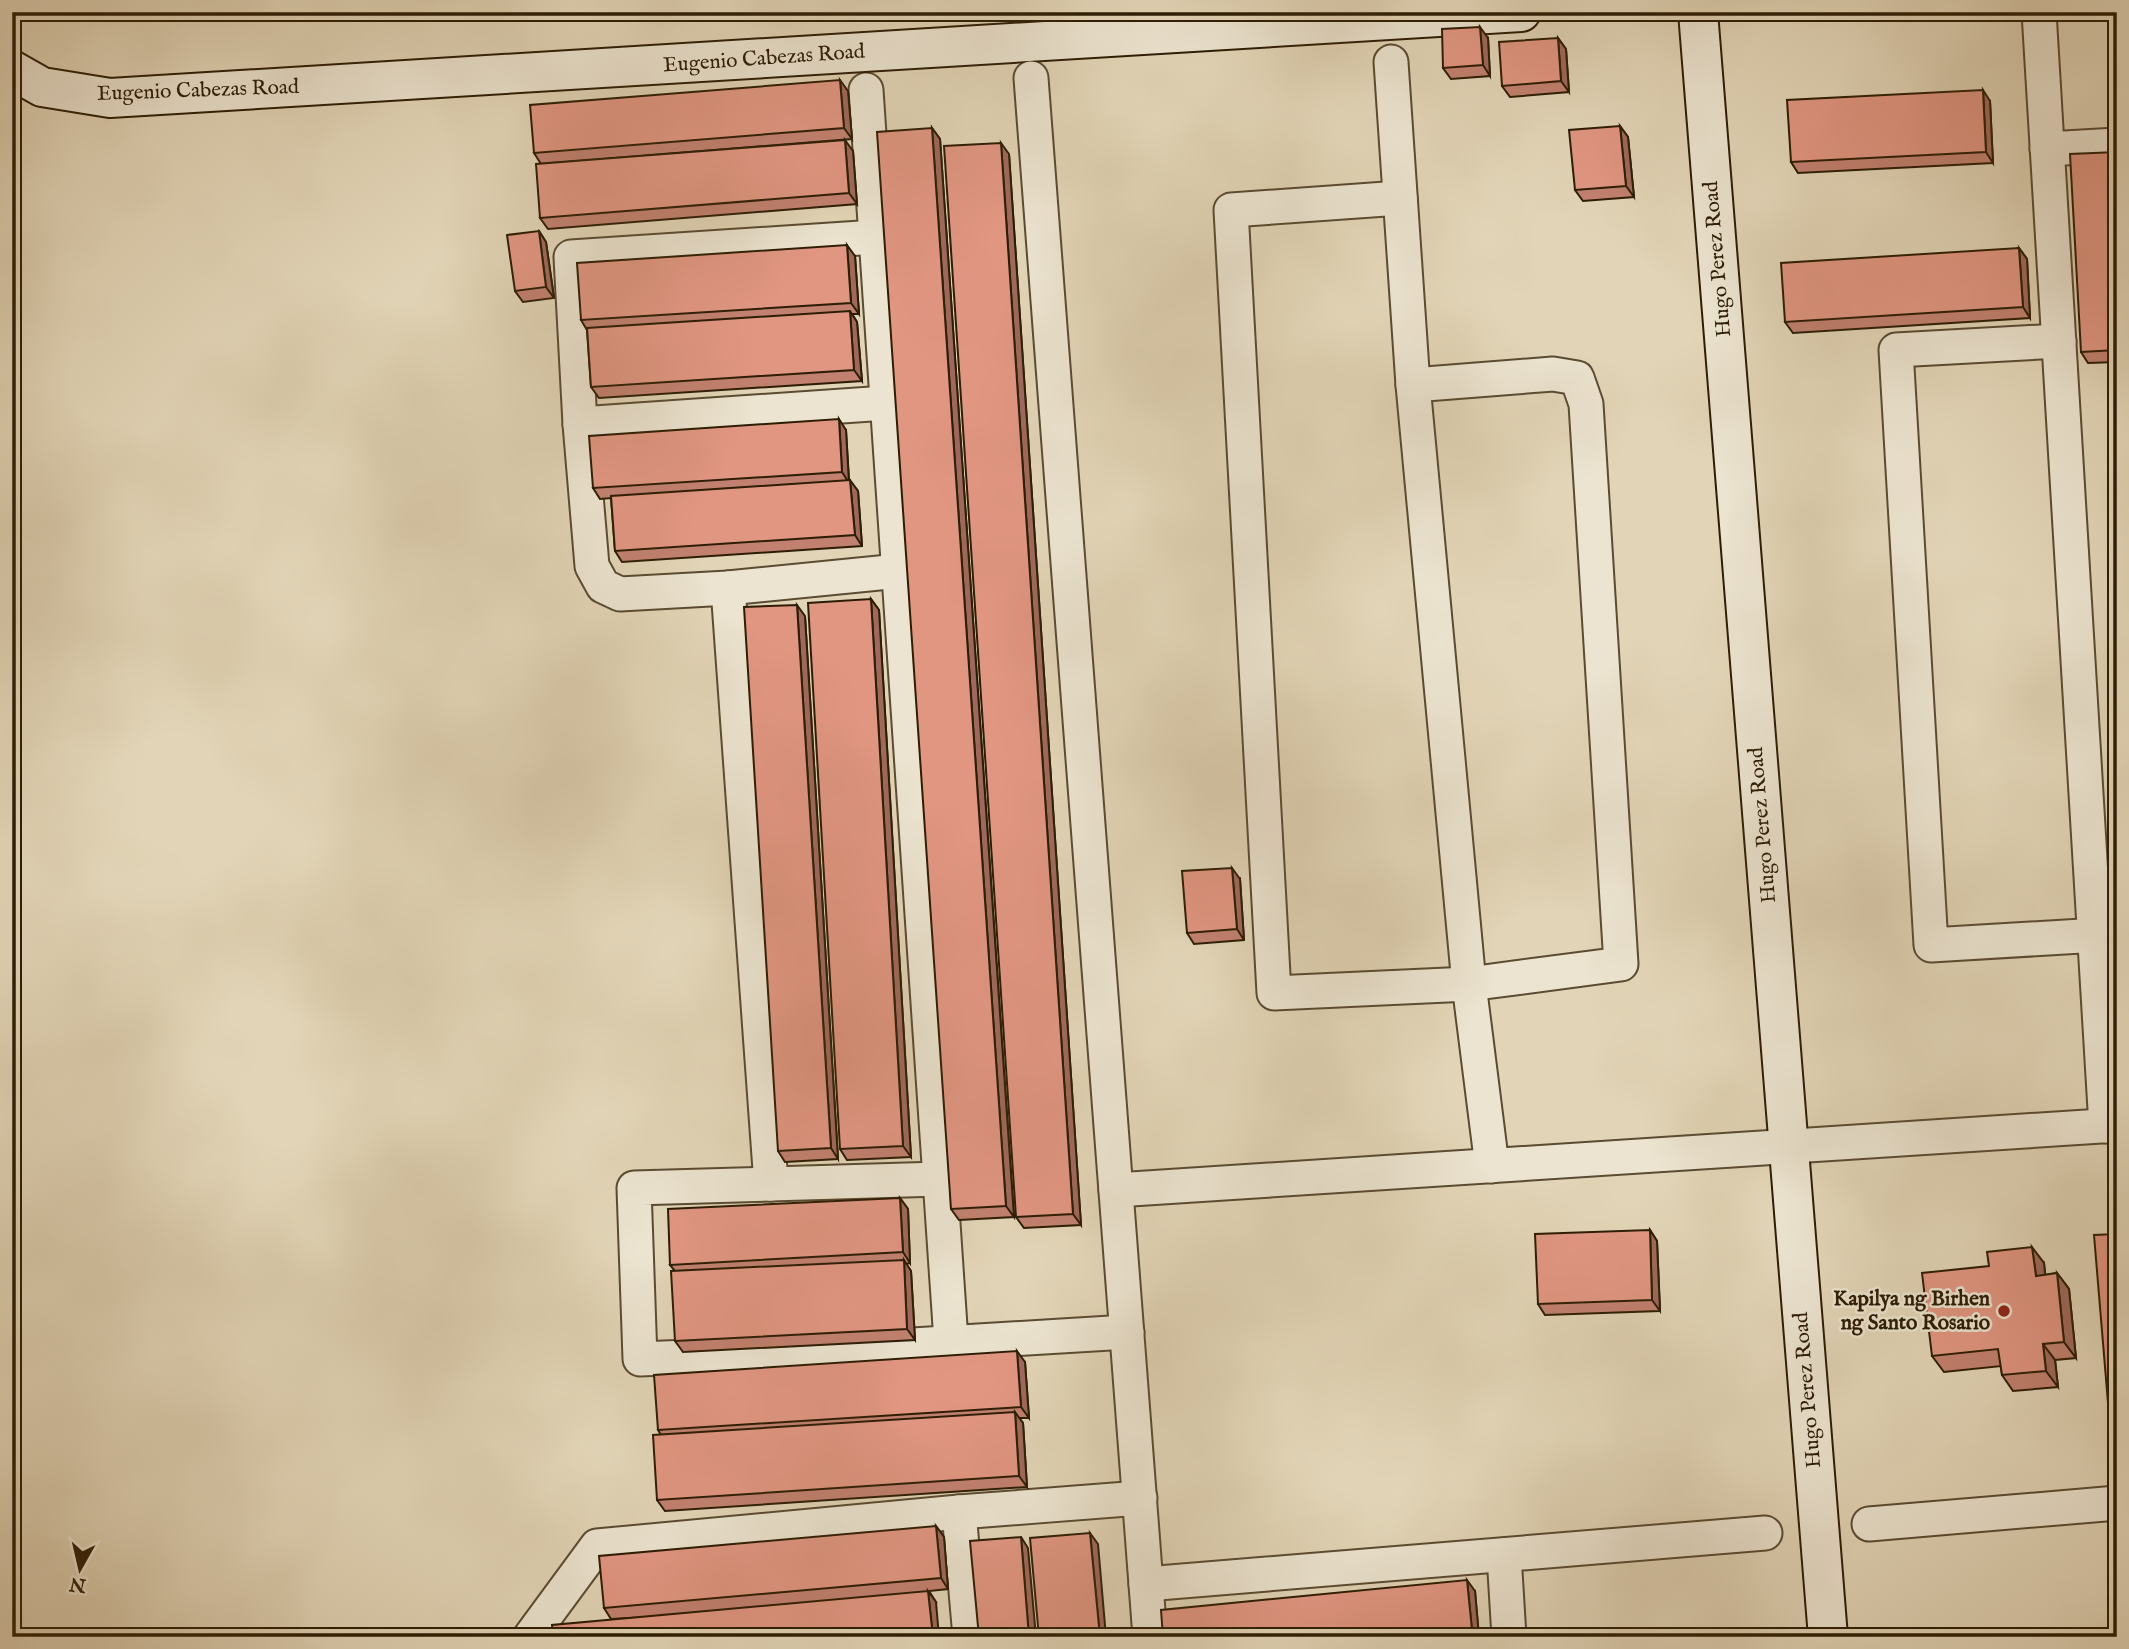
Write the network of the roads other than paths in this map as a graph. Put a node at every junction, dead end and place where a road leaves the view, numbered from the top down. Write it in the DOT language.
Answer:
graph roads {
  1 [pos="1521,12"];
  2 [pos="1698,12"];
  3 [pos="2039,12"];
  4 [pos="1391,61"];
  5 [pos="12,70"];
  6 [pos="1031,78"];
  7 [pos="866,90"];
  8 [pos="2117,145"];
  9 [pos="2047,149"];
  10 [pos="1401,198"];
  11 [pos="876,237"];
  12 [pos="2059,341"];
  13 [pos="1413,385"];
  14 [pos="887,404"];
  15 [pos="580,424"];
  16 [pos="898,572"];
  17 [pos="729,588"];
  18 [pos="2105,934"];
  19 [pos="1469,984"];
  20 [pos="2111,1126"];
  21 [pos="1789,1147"];
  22 [pos="1492,1166"];
  23 [pos="940,1179"];
  24 [pos="771,1184"];
  25 [pos="1116,1191"];
  26 [pos="1126,1332"];
  27 [pos="951,1341"];
  28 [pos="1140,1498"];
  29 [pos="2117,1503"];
  30 [pos="959,1512"];
  31 [pos="1869,1524"];
  32 [pos="1765,1532"];
  33 [pos="1504,1555"];
  34 [pos="1146,1584"];
  35 [pos="530,1637"];
  36 [pos="970,1637"];
  37 [pos="1150,1637"];
  38 [pos="1509,1637"];
  39 [pos="1828,1637"];
  1 -- 5 [label="street, Eugenio Cabezas Road"];
  2 -- 21 [label="street, Hugo Perez Road"];
  3 -- 9 [label="street"];
  4 -- 10 [label="street"];
  6 -- 25 [label="street"];
  7 -- 11 [label="street"];
  8 -- 9 [label="street"];
  9 -- 12 [label="street"];
  10 -- 13 [label="street"];
  10 -- 19 [label="street"];
  11 -- 14 [label="street"];
  11 -- 15 [label="street"];
  12 -- 18 [label="street"];
  12 -- 18 [label="street"];
  13 -- 19 [label="street"];
  13 -- 19 [label="street"];
  14 -- 15 [label="street"];
  14 -- 16 [label="street"];
  15 -- 17 [label="street"];
  16 -- 17 [label="street"];
  16 -- 23 [label="street"];
  17 -- 24 [label="street"];
  18 -- 20 [label="street"];
  19 -- 22 [label="street"];
  20 -- 21 [label="street"];
  21 -- 22 [label="street"];
  21 -- 39 [label="street, Hugo Perez Road"];
  22 -- 25 [label="street"];
  23 -- 24 [label="street"];
  23 -- 27 [label="street"];
  24 -- 27 [label="street"];
  25 -- 26 [label="street"];
  26 -- 27 [label="street"];
  26 -- 28 [label="street"];
  28 -- 30 [label="street"];
  28 -- 34 [label="street"];
  29 -- 31 [label="street"];
  30 -- 35 [label="street"];
  30 -- 36 [label="street"];
  32 -- 33 [label="street"];
  33 -- 34 [label="street"];
  33 -- 38 [label="street"];
  34 -- 37 [label="street"];
}
